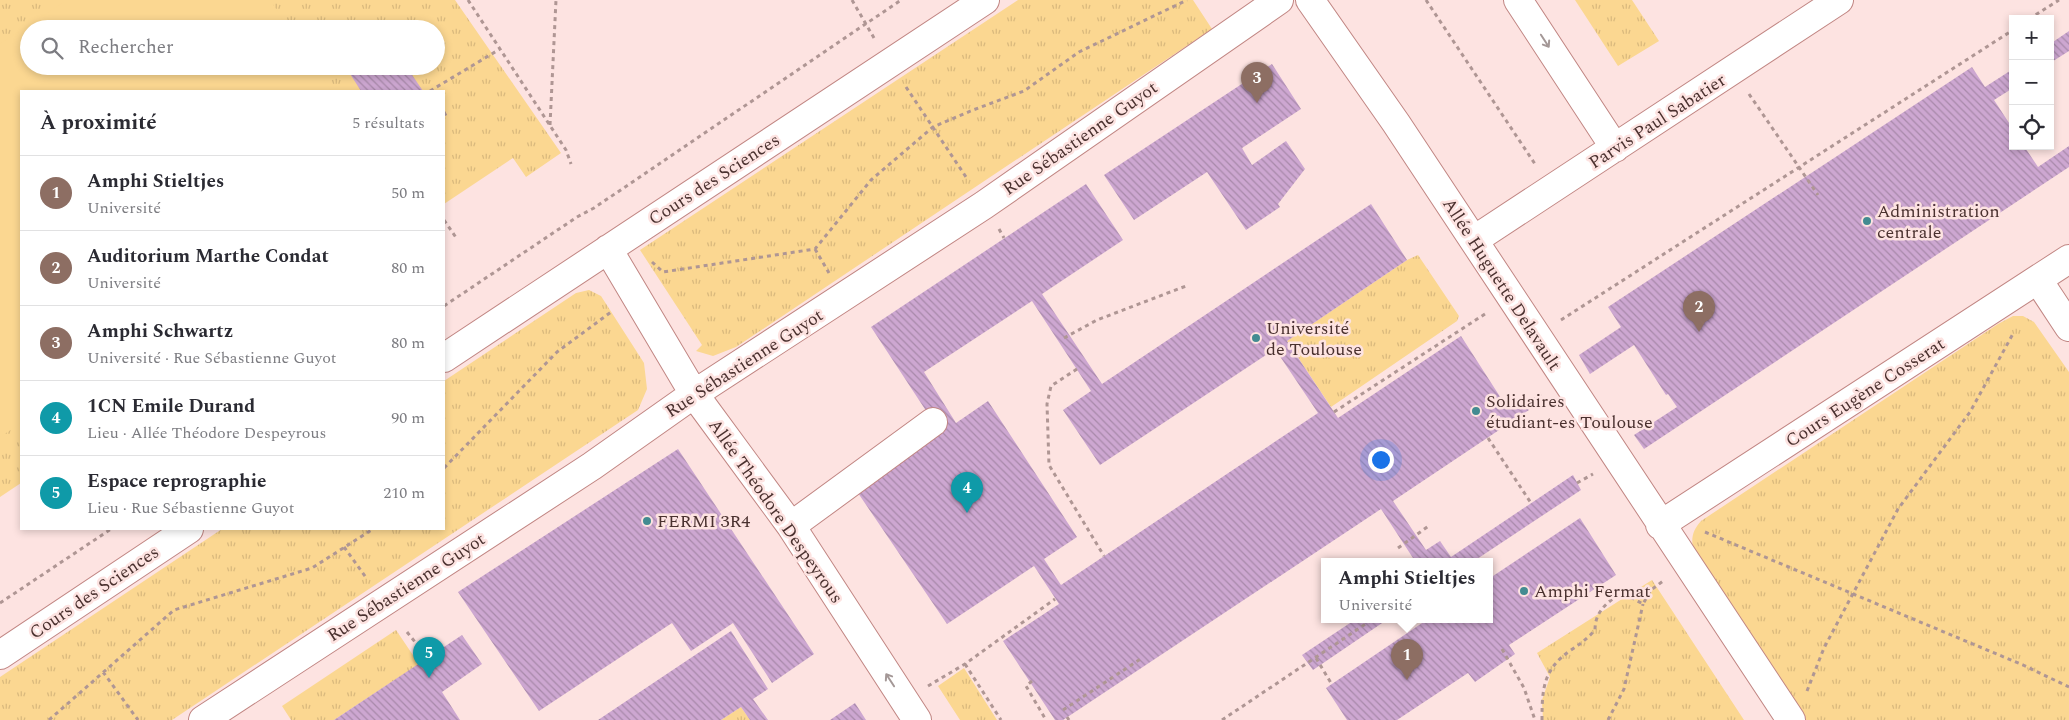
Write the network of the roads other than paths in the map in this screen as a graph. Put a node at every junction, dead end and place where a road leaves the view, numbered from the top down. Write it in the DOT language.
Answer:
graph roads {
  1 [pos="985,0"];
  2 [pos="1279,0"];
  3 [pos="1310,0"];
  4 [pos="1518,0"];
  5 [pos="1839,0"];
  6 [pos="1615,148"];
  7 [pos="1474,240"];
  8 [pos="608,249"];
  9 [pos="2069,259"];
  10 [pos="2038,280"];
  11 [pos="2069,327"];
  12 [pos="445,357"];
  13 [pos="694,394"];
  14 [pos="933,422"];
  15 [pos="1660,525"];
  16 [pos="791,526"];
  17 [pos="187,530"];
  18 [pos="0,655"];
  19 [pos="910,710"];
  20 [pos="203,720"];
  21 [pos="1791,720"];
  1 -- 8 [label="street, Cours des Sciences"];
  2 -- 13 [label="street, Rue Sébastienne Guyot"];
  3 -- 7 [label="street, Allée Huguette Delavault"];
  4 -- 6 [label="street, one-way"];
  5 -- 6 [label="street, Parvis Paul Sabatier"];
  6 -- 7 [label="street, Parvis Paul Sabatier"];
  7 -- 15 [label="street, Allée Huguette Delavault"];
  8 -- 12 [label="street, Cours des Sciences"];
  8 -- 13 [label="street, Allée Théodore Despeyrous"];
  9 -- 10 [label="street, Cours Eugène Cosserat"];
  10 -- 11 [label="street"];
  10 -- 15 [label="street, Cours Eugène Cosserat"];
  13 -- 16 [label="street, Allée Théodore Despeyrous"];
  13 -- 20 [label="street, Rue Sébastienne Guyot"];
  14 -- 16 [label="street"];
  15 -- 21 [label="street, Allée Huguette Delavault"];
  19 -- 16 [label="street, Allée Théodore Despeyrous, one-way"];
  17 -- 18 [label="street, Cours des Sciences"];
}
